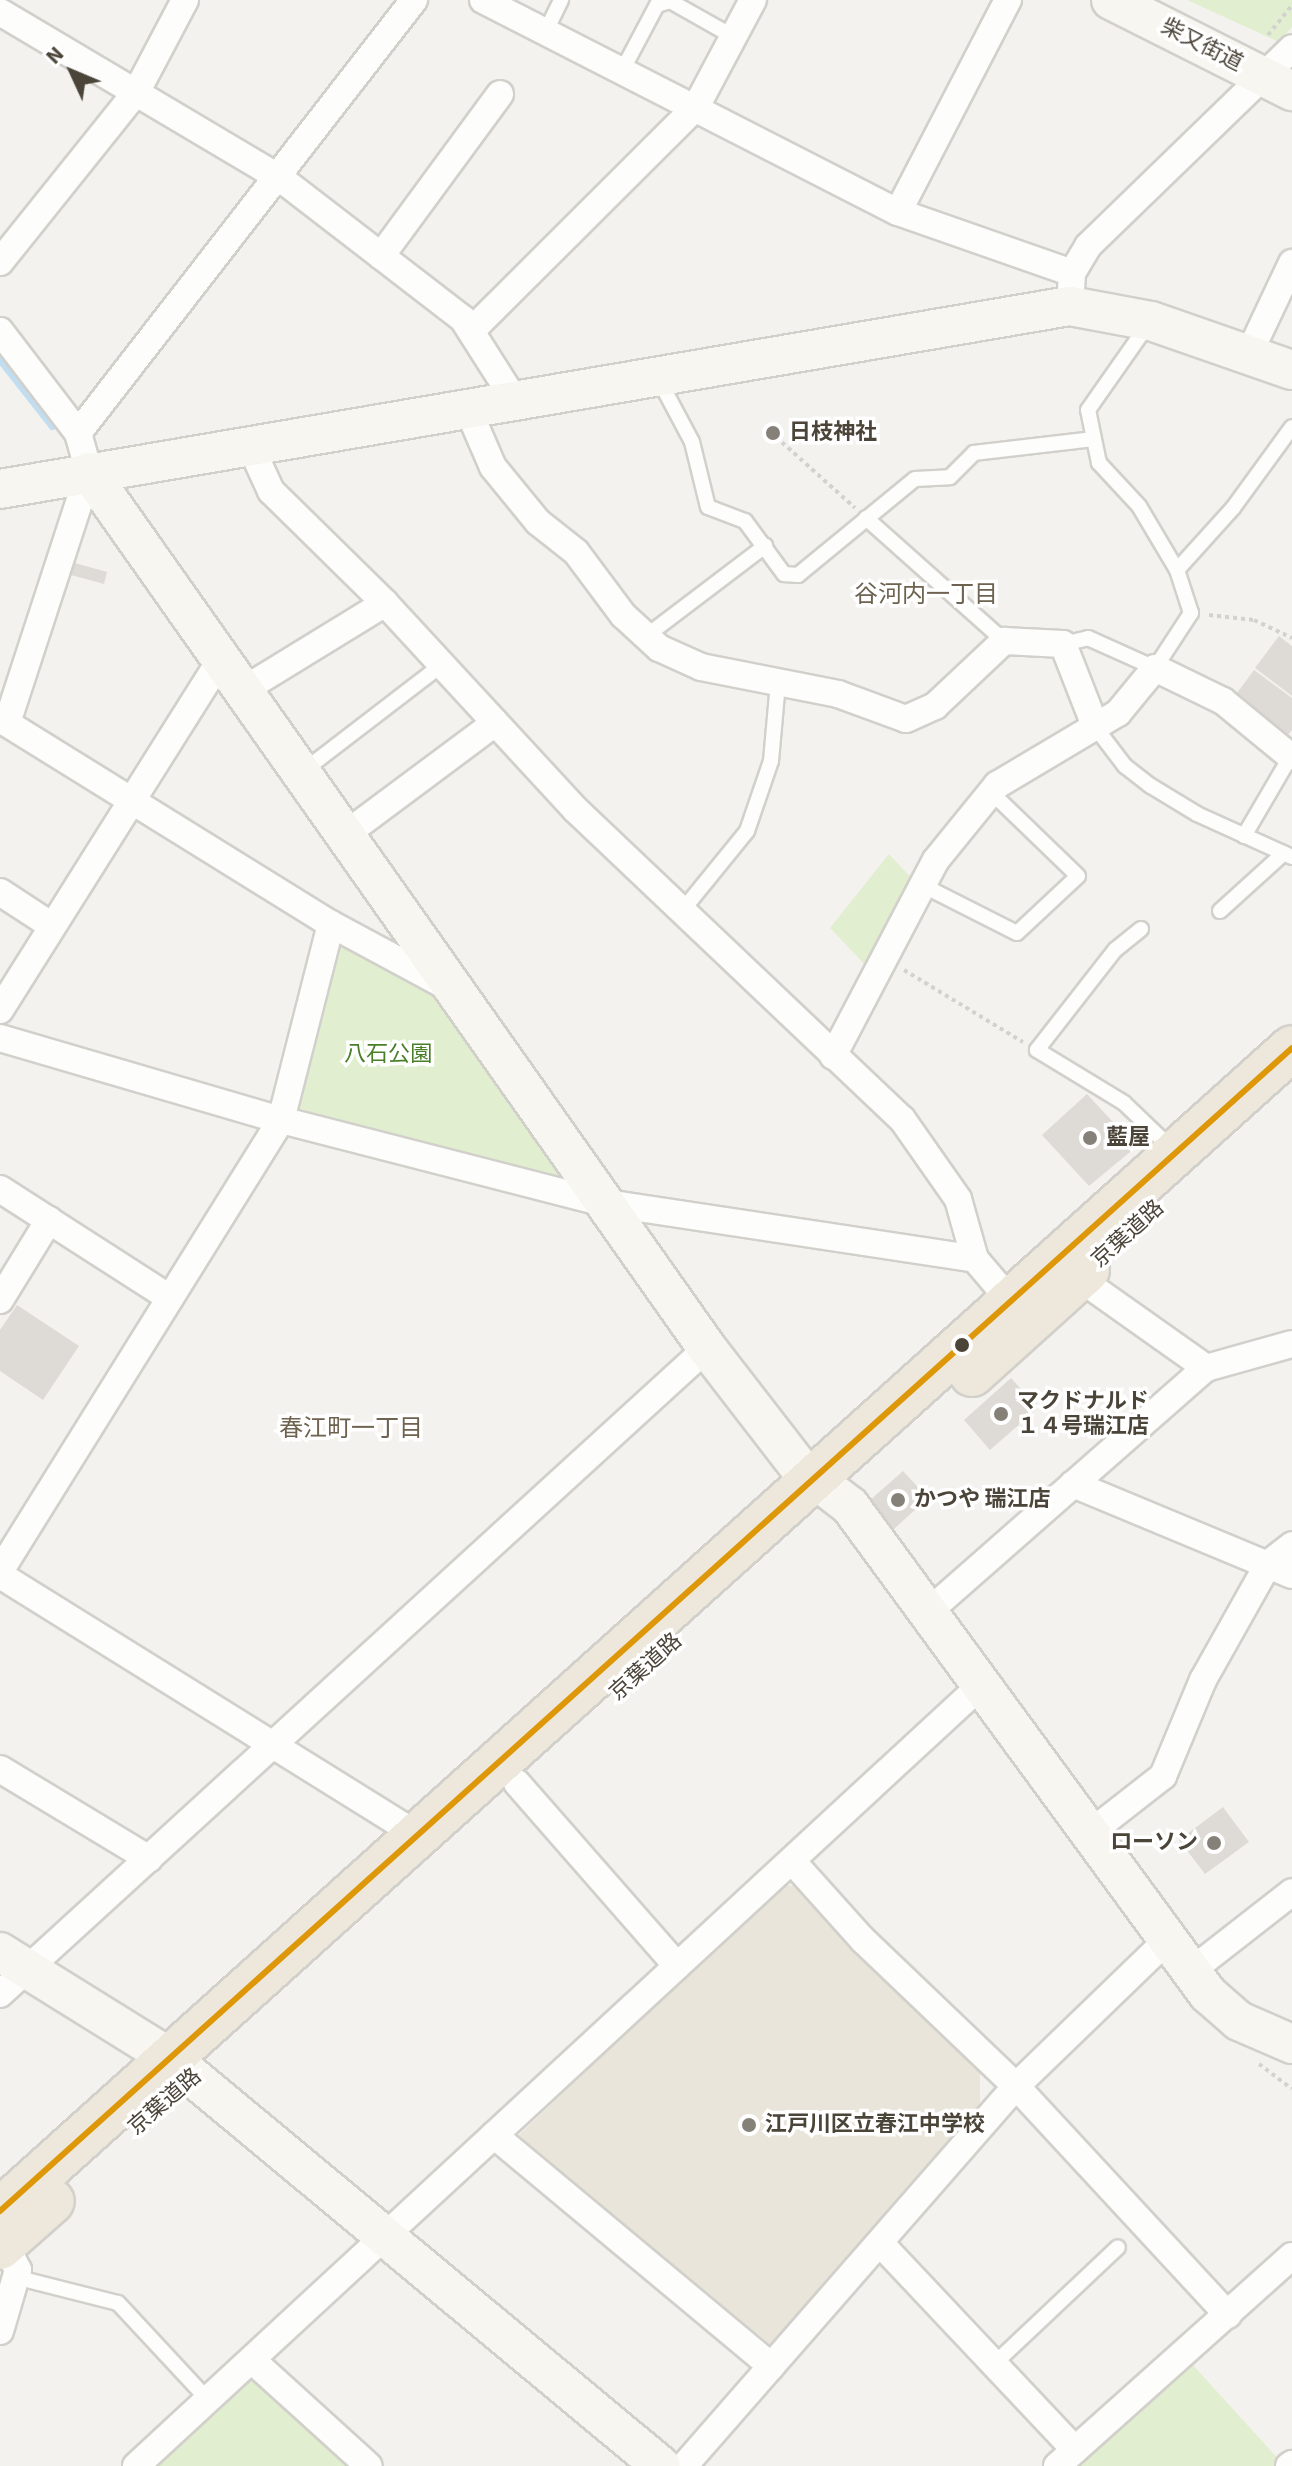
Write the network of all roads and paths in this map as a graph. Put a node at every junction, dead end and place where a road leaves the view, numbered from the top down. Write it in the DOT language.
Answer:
graph roads {
  1 [pos="185,0"];
  2 [pos="414,0"];
  3 [pos="483,0"];
  4 [pos="561,0"];
  5 [pos="753,0"];
  6 [pos="1008,0"];
  7 [pos="1111,0"];
  8 [pos="1292,5"];
  9 [pos="0,12"];
  10 [pos="545,33"];
  11 [pos="734,37"];
  12 [pos="1292,48"];
  13 [pos="1273,70"];
  14 [pos="622,71"];
  15 [pos="137,91"];
  16 [pos="500,94"];
  17 [pos="696,107"];
  18 [pos="280,178"];
  19 [pos="898,212"];
  20 [pos="381,256"];
  21 [pos="0,262"];
  22 [pos="1292,263"];
  23 [pos="1071,290"];
  24 [pos="1151,321"];
  25 [pos="472,330"];
  26 [pos="0,331"];
  27 [pos="1248,356"];
  28 [pos="1292,370"];
  29 [pos="658,378"];
  30 [pos="514,399"];
  31 [pos="467,407"];
  32 [pos="1292,427"];
  33 [pos="78,433"];
  34 [pos="776,437"];
  35 [pos="1093,439"];
  36 [pos="249,443"];
  37 [pos="89,472"];
  38 [pos="0,489"];
  39 [pos="866,518"];
  40 [pos="765,546"];
  41 [pos="1177,570"];
  42 [pos="385,603"];
  43 [pos="1191,613"];
  44 [pos="645,637"];
  45 [pos="1292,638"];
  46 [pos="1004,641"];
  47 [pos="1063,644"];
  48 [pos="219,662"];
  49 [pos="443,664"];
  50 [pos="1155,668"];
  51 [pos="778,682"];
  52 [pos="240,692"];
  53 [pos="4,721"];
  54 [pos="495,723"];
  55 [pos="1096,728"];
  56 [pos="1291,755"];
  57 [pos="298,774"];
  58 [pos="991,792"];
  59 [pos="133,800"];
  60 [pos="1244,836"];
  61 [pos="342,837"];
  62 [pos="1288,855"];
  63 [pos="924,886"];
  64 [pos="0,892"];
  65 [pos="682,911"];
  66 [pos="1220,911"];
  67 [pos="331,924"];
  68 [pos="52,926"];
  69 [pos="1141,929"];
  70 [pos="888,960"];
  71 [pos="448,987"];
  72 [pos="0,1010"];
  73 [pos="0,1038"];
  74 [pos="1292,1048"];
  75 [pos="1037,1050"];
  76 [pos="833,1056"];
  77 [pos="1292,1087"];
  78 [pos="281,1120"];
  79 [pos="1177,1153"];
  80 [pos="0,1189"];
  81 [pos="600,1202"];
  82 [pos="49,1220"];
  83 [pos="975,1259"];
  84 [pos="1079,1278"];
  85 [pos="170,1298"];
  86 [pos="1009,1299"];
  87 [pos="0,1300"];
  88 [pos="1292,1344"];
  89 [pos="707,1348"];
  90 [pos="1206,1368"];
  91 [pos="1073,1484"];
  92 [pos="825,1487"];
  93 [pos="1292,1545"];
  94 [pos="1280,1569"];
  95 [pos="0,1573"];
  96 [pos="928,1612"];
  97 [pos="980,1686"];
  98 [pos="271,1748"];
  99 [pos="0,1769"];
  100 [pos="517,1783"];
  101 [pos="1090,1833"];
  102 [pos="416,1834"];
  103 [pos="149,1859"];
  104 [pos="793,1862"];
  105 [pos="1292,1892"];
  106 [pos="1167,1940"];
  107 [pos="14,1960"];
  108 [pos="677,1966"];
  109 [pos="1191,1971"];
  110 [pos="0,1994"];
  111 [pos="1292,2044"];
  112 [pos="182,2068"];
  113 [pos="1016,2086"];
  114 [pos="494,2135"];
  115 [pos="386,2235"];
  116 [pos="880,2243"];
  117 [pos="5,2245"];
  118 [pos="1118,2247"];
  119 [pos="1292,2256"];
  120 [pos="1228,2315"];
  121 [pos="0,2331"];
  122 [pos="253,2361"];
  123 [pos="994,2364"];
  124 [pos="771,2366"];
  125 [pos="209,2401"];
  126 [pos="1066,2458"];
  127 [pos="136,2466"];
  128 [pos="369,2466"];
  129 [pos="661,2466"];
  130 [pos="684,2466"];
  1 -- 15 [label="street"];
  2 -- 18 [label="street"];
  3 -- 10 [label="street"];
  4 -- 10 [label="lane"];
  5 -- 11 [label="street"];
  6 -- 19 [label="street"];
  7 -- 13 [label="street, 柴又街道"];
  8 -- 13 [label="path"];
  9 -- 15 [label="street"];
  10 -- 14 [label="street"];
  11 -- 14 [label="lane"];
  11 -- 17 [label="street"];
  12 -- 13 [label="street"];
  13 -- 23 [label="street"];
  14 -- 17 [label="street"];
  15 -- 18 [label="street"];
  15 -- 21 [label="street"];
  16 -- 20 [label="street"];
  17 -- 19 [label="street"];
  17 -- 25 [label="street"];
  18 -- 20 [label="street"];
  18 -- 33 [label="street"];
  19 -- 23 [label="street"];
  20 -- 25 [label="street"];
  22 -- 27 [label="street"];
  23 -- 24 [label="street"];
  23 -- 29 [label="street"];
  24 -- 27 [label="street"];
  24 -- 35 [label="lane"];
  25 -- 30 [label="street"];
  26 -- 33 [label="street"];
  27 -- 28 [label="street"];
  29 -- 30 [label="street"];
  29 -- 40 [label="lane"];
  30 -- 31 [label="street"];
  31 -- 36 [label="street"];
  31 -- 44 [label="street"];
  32 -- 41 [label="lane"];
  33 -- 37 [label="street"];
  34 -- 39 [label="path"];
  35 -- 39 [label="lane"];
  35 -- 41 [label="lane"];
  36 -- 37 [label="street"];
  36 -- 42 [label="street"];
  37 -- 38 [label="street"];
  37 -- 48 [label="street"];
  37 -- 53 [label="street"];
  39 -- 40 [label="lane"];
  39 -- 46 [label="lane"];
  40 -- 44 [label="lane"];
  41 -- 43 [label="lane"];
  42 -- 49 [label="street"];
  42 -- 52 [label="street"];
  43 -- 45 [label="path"];
  43 -- 50 [label="lane"];
  44 -- 51 [label="street"];
  46 -- 47 [label="street"];
  46 -- 51 [label="street"];
  47 -- 50 [label="lane"];
  47 -- 55 [label="street"];
  48 -- 52 [label="street"];
  48 -- 59 [label="street"];
  49 -- 54 [label="street"];
  49 -- 57 [label="lane"];
  50 -- 55 [label="street"];
  50 -- 56 [label="street"];
  51 -- 65 [label="lane"];
  52 -- 57 [label="street"];
  53 -- 59 [label="street"];
  54 -- 61 [label="street"];
  54 -- 65 [label="street"];
  55 -- 58 [label="street"];
  55 -- 60 [label="lane"];
  56 -- 60 [label="lane"];
  57 -- 61 [label="street"];
  58 -- 63 [label="street"];
  58 -- 63 [label="lane"];
  59 -- 67 [label="street"];
  59 -- 68 [label="street"];
  60 -- 62 [label="lane"];
  61 -- 71 [label="street"];
  62 -- 66 [label="lane"];
  63 -- 70 [label="street"];
  64 -- 68 [label="street"];
  65 -- 76 [label="street"];
  67 -- 71 [label="street"];
  67 -- 78 [label="street"];
  68 -- 72 [label="street"];
  69 -- 75 [label="lane"];
  70 -- 75 [label="path"];
  70 -- 76 [label="street"];
  71 -- 81 [label="street"];
  73 -- 78 [label="street"];
  74 -- 79 [label="highway, 京葉道路"];
  75 -- 79 [label="lane"];
  76 -- 83 [label="street"];
  77 -- 84 [label="highway, 京葉道路"];
  78 -- 81 [label="street"];
  78 -- 85 [label="street"];
  79 -- 86 [label="highway, 京葉道路"];
  80 -- 82 [label="street"];
  81 -- 83 [label="street"];
  81 -- 89 [label="street"];
  82 -- 85 [label="street"];
  82 -- 87 [label="street"];
  83 -- 86 [label="street"];
  84 -- 90 [label="street"];
  84 -- 92 [label="highway, 京葉道路"];
  85 -- 95 [label="street"];
  86 -- 92 [label="highway, 京葉道路"];
  88 -- 90 [label="street"];
  89 -- 92 [label="street"];
  89 -- 98 [label="street"];
  90 -- 91 [label="street"];
  91 -- 94 [label="street"];
  91 -- 96 [label="street"];
  92 -- 96 [label="street"];
  92 -- 100 [label="highway, 京葉道路"];
  92 -- 102 [label="highway, 京葉道路"];
  93 -- 94 [label="street"];
  94 -- 101 [label="street"];
  95 -- 98 [label="street"];
  96 -- 97 [label="street"];
  97 -- 101 [label="street"];
  97 -- 104 [label="street"];
  98 -- 102 [label="street"];
  98 -- 103 [label="street"];
  99 -- 103 [label="street"];
  100 -- 108 [label="street"];
  100 -- 112 [label="highway, 京葉道路"];
  101 -- 106 [label="street"];
  102 -- 112 [label="highway, 京葉道路"];
  103 -- 107 [label="street"];
  104 -- 108 [label="street"];
  104 -- 113 [label="street"];
  105 -- 109 [label="street"];
  106 -- 109 [label="street"];
  106 -- 113 [label="street"];
  107 -- 110 [label="street"];
  107 -- 112 [label="street"];
  108 -- 114 [label="street"];
  109 -- 111 [label="street"];
  112 -- 115 [label="street"];
  112 -- 117 [label="highway, 京葉道路"];
  113 -- 116 [label="street"];
  113 -- 120 [label="street"];
  114 -- 115 [label="street"];
  114 -- 124 [label="street"];
  115 -- 122 [label="street"];
  115 -- 129 [label="street"];
  116 -- 123 [label="street"];
  116 -- 124 [label="street"];
  117 -- 121 [label="street"];
  117 -- 125 [label="lane"];
  118 -- 123 [label="lane"];
  119 -- 120 [label="street"];
  120 -- 126 [label="street"];
  122 -- 125 [label="street"];
  122 -- 128 [label="street"];
  123 -- 126 [label="street"];
  124 -- 130 [label="street"];
  125 -- 127 [label="street"];
}
